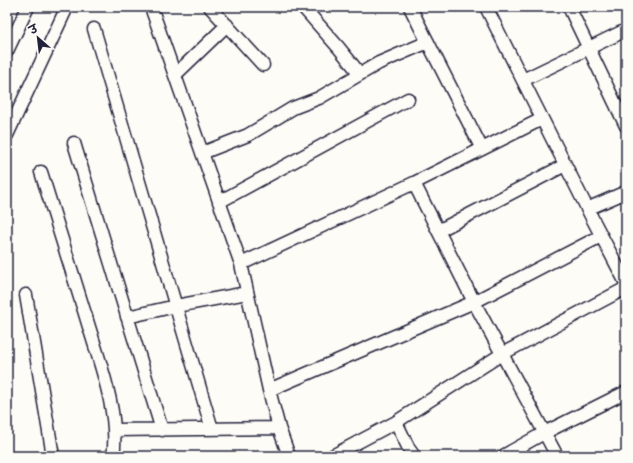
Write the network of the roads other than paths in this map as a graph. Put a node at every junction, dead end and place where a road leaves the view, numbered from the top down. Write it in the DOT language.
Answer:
graph roads {
  1 [pos="28,7"];
  2 [pos="67,7"];
  3 [pos="151,7"];
  4 [pos="303,7"];
  5 [pos="410,7"];
  6 [pos="486,7"];
  7 [pos="569,7"];
  8 [pos="217,9"];
  9 [pos="227,25"];
  10 [pos="94,29"];
  11 [pos="626,30"];
  12 [pos="428,42"];
  13 [pos="589,48"];
  14 [pos="7,51"];
  15 [pos="263,66"];
  16 [pos="360,74"];
  17 [pos="175,75"];
  18 [pos="523,80"];
  19 [pos="408,99"];
  20 [pos="542,119"];
  21 [pos="626,126"];
  22 [pos="7,135"];
  23 [pos="74,143"];
  24 [pos="482,149"];
  25 [pos="202,152"];
  26 [pos="565,165"];
  27 [pos="41,172"];
  28 [pos="414,183"];
  29 [pos="626,192"];
  30 [pos="219,202"];
  31 [pos="587,209"];
  32 [pos="438,231"];
  33 [pos="601,236"];
  34 [pos="241,264"];
  35 [pos="626,283"];
  36 [pos="626,288"];
  37 [pos="247,293"];
  38 [pos="26,295"];
  39 [pos="474,302"];
  40 [pos="176,306"];
  41 [pos="127,316"];
  42 [pos="502,354"];
  43 [pos="269,390"];
  44 [pos="626,392"];
  45 [pos="396,422"];
  46 [pos="279,428"];
  47 [pos="212,429"];
  48 [pos="114,430"];
  49 [pos="162,430"];
  50 [pos="544,433"];
  51 [pos="53,456"];
  52 [pos="113,456"];
  53 [pos="289,456"];
  54 [pos="332,456"];
  55 [pos="414,456"];
  56 [pos="503,456"];
  57 [pos="557,456"];
  1 -- 14 [label="street"];
  2 -- 22 [label="street"];
  3 -- 17 [label="street"];
  4 -- 16 [label="street"];
  5 -- 12 [label="street"];
  6 -- 18 [label="street"];
  7 -- 13 [label="street"];
  8 -- 9 [label="street"];
  9 -- 15 [label="street"];
  9 -- 17 [label="street"];
  10 -- 40 [label="street"];
  11 -- 13 [label="street"];
  12 -- 16 [label="street"];
  12 -- 24 [label="street"];
  13 -- 18 [label="street"];
  13 -- 21 [label="street"];
  16 -- 25 [label="street"];
  17 -- 25 [label="street"];
  18 -- 20 [label="street"];
  19 -- 30 [label="street"];
  20 -- 24 [label="street"];
  20 -- 26 [label="street"];
  23 -- 41 [label="street"];
  24 -- 28 [label="street"];
  25 -- 30 [label="street"];
  26 -- 31 [label="street"];
  26 -- 32 [label="street"];
  27 -- 48 [label="street"];
  28 -- 32 [label="street"];
  28 -- 34 [label="street"];
  29 -- 31 [label="street"];
  30 -- 34 [label="street"];
  31 -- 33 [label="street"];
  32 -- 39 [label="street"];
  33 -- 35 [label="street"];
  33 -- 39 [label="street"];
  34 -- 37 [label="street"];
  36 -- 42 [label="street"];
  37 -- 40 [label="street"];
  37 -- 43 [label="street"];
  38 -- 51 [label="street"];
  39 -- 42 [label="street"];
  39 -- 43 [label="street"];
  40 -- 41 [label="street"];
  40 -- 47 [label="street"];
  41 -- 49 [label="street"];
  42 -- 45 [label="street"];
  42 -- 50 [label="street"];
  43 -- 46 [label="street"];
  44 -- 50 [label="street"];
  45 -- 54 [label="street"];
  45 -- 55 [label="street"];
  46 -- 47 [label="street"];
  46 -- 53 [label="street"];
  47 -- 49 [label="street"];
  48 -- 49 [label="street"];
  48 -- 52 [label="street"];
  50 -- 56 [label="street"];
  50 -- 57 [label="street"];
}
